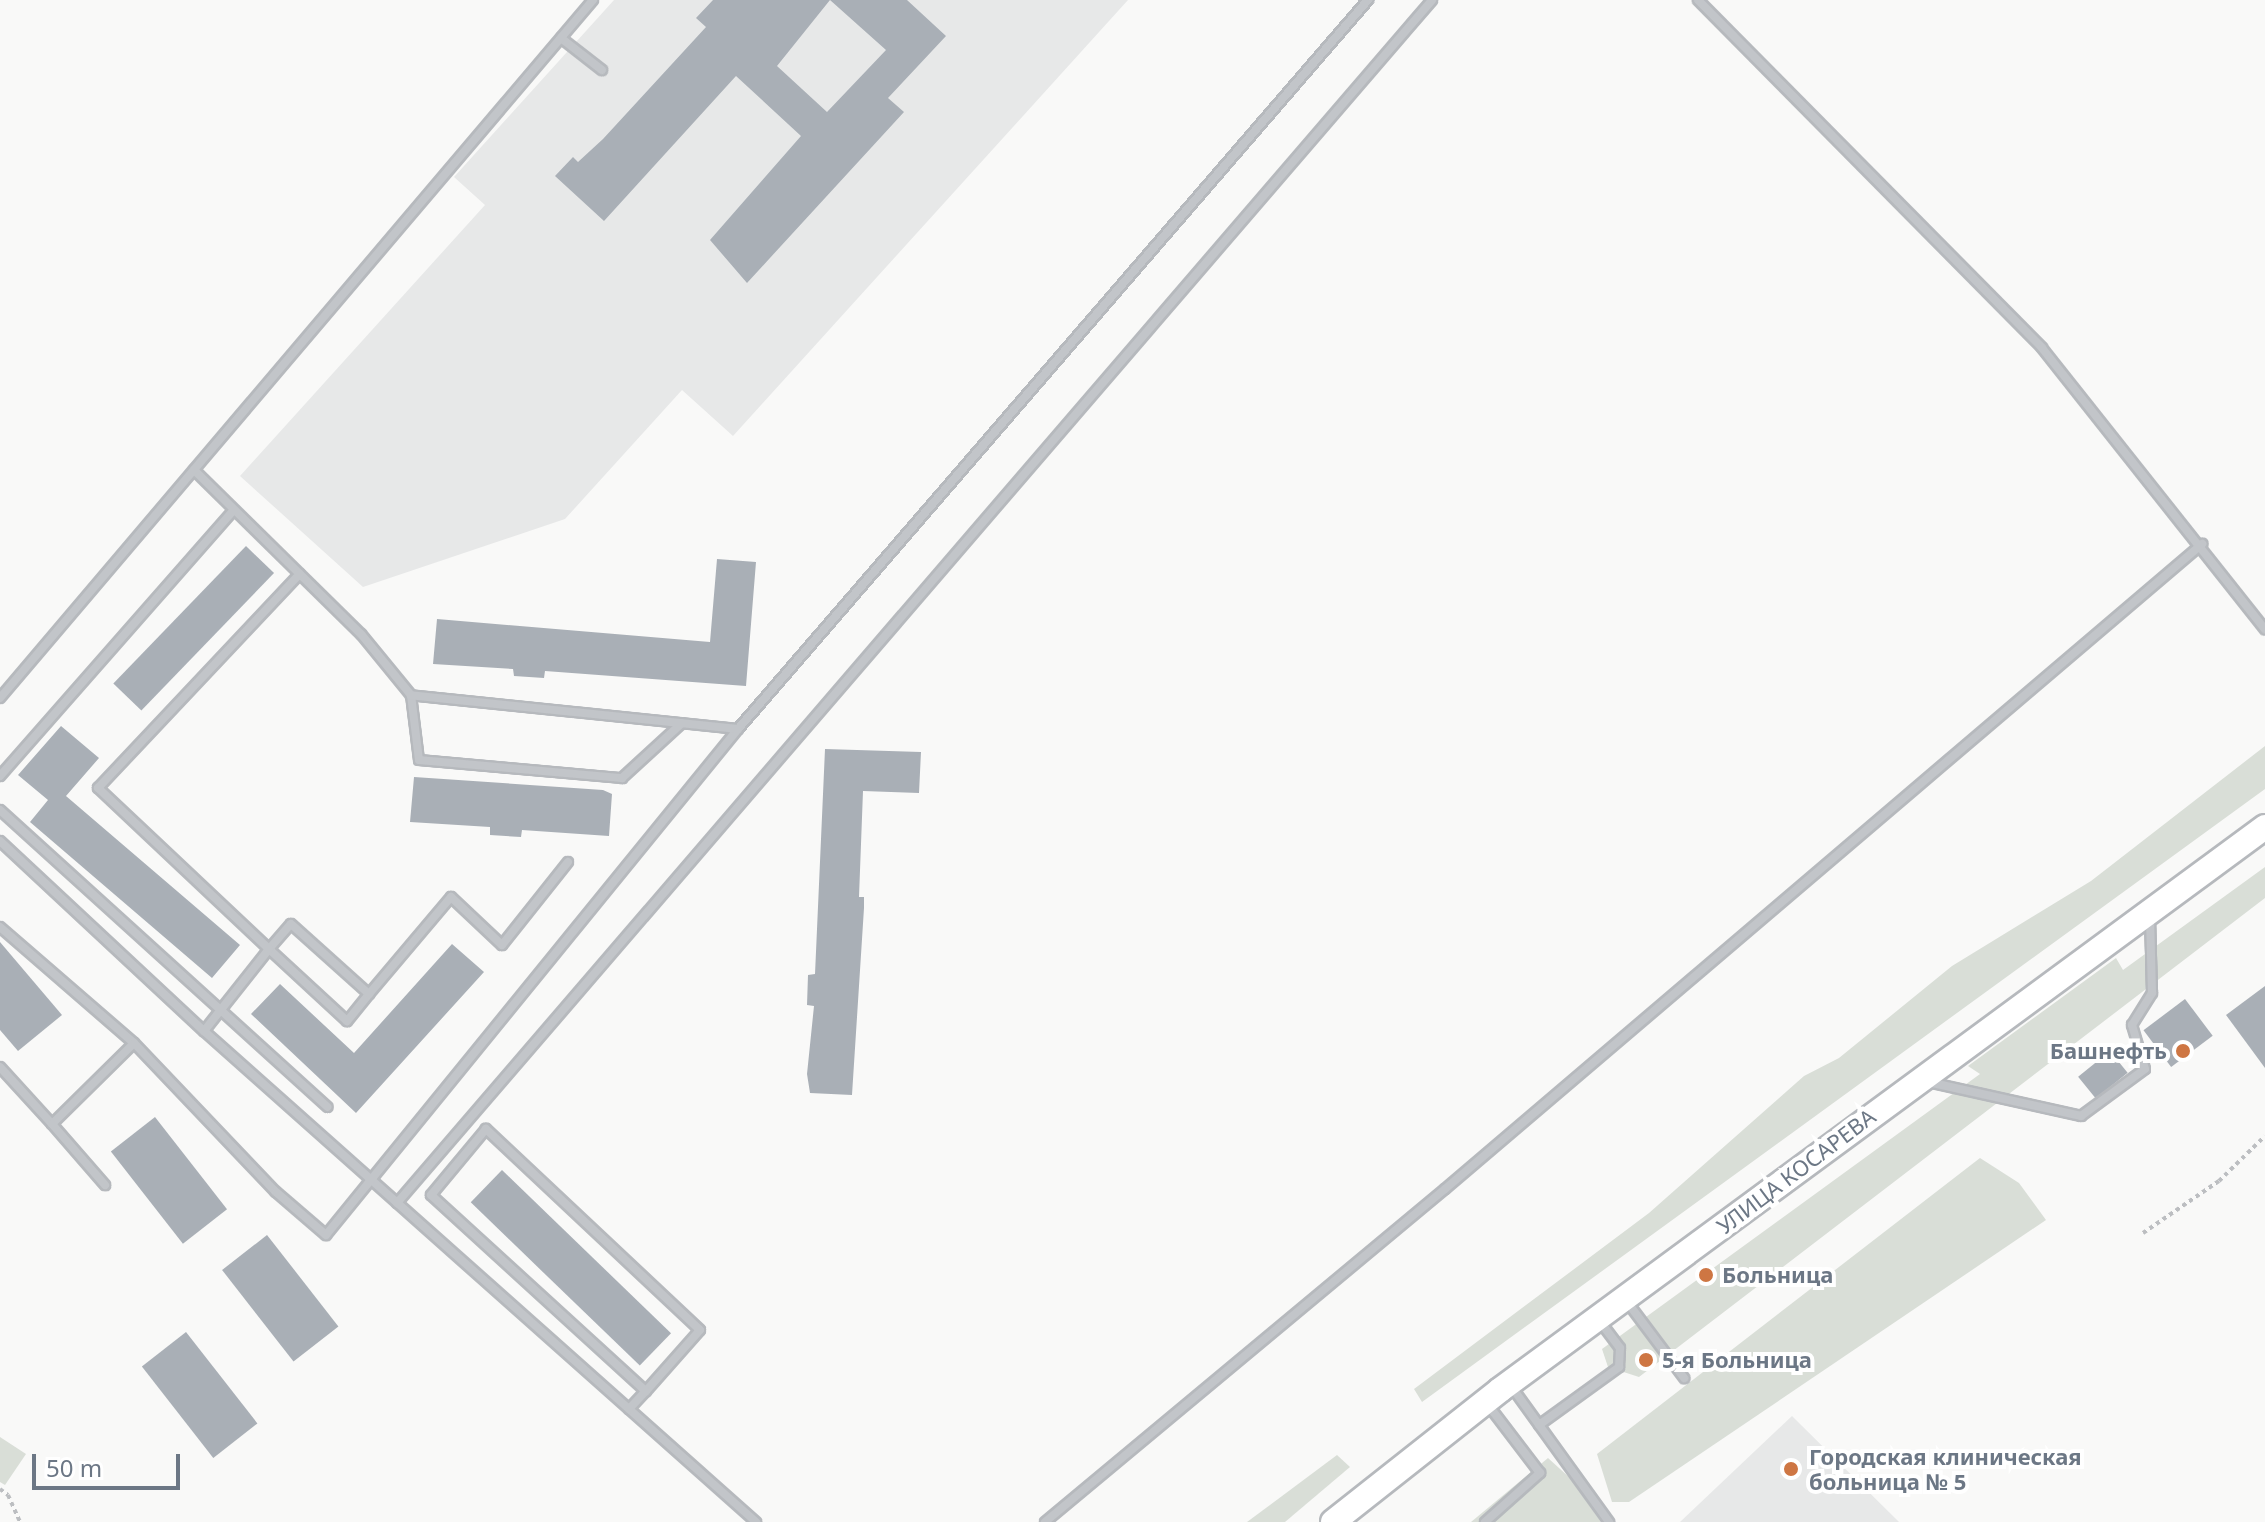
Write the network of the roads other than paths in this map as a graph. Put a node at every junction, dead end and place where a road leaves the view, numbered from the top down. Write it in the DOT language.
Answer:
graph roads {
  1 [pos="593,0"];
  2 [pos="1368,0"];
  3 [pos="1432,0"];
  4 [pos="1698,0"];
  5 [pos="561,38"];
  6 [pos="602,70"];
  7 [pos="194,470"];
  8 [pos="234,510"];
  9 [pos="2202,544"];
  10 [pos="300,574"];
  11 [pos="2265,629"];
  12 [pos="411,695"];
  13 [pos="0,698"];
  14 [pos="682,723"];
  15 [pos="738,729"];
  16 [pos="0,776"];
  17 [pos="0,810"];
  18 [pos="2265,827"];
  19 [pos="0,841"];
  20 [pos="568,862"];
  21 [pos="2150,912"];
  22 [pos="0,927"];
  23 [pos="269,949"];
  24 [pos="369,994"];
  25 [pos="223,1007"];
  26 [pos="204,1031"];
  27 [pos="134,1043"];
  28 [pos="0,1067"];
  29 [pos="1919,1080"];
  30 [pos="328,1107"];
  31 [pos="52,1124"];
  32 [pos="370,1179"];
  33 [pos="105,1185"];
  34 [pos="397,1203"];
  35 [pos="1625,1298"];
  36 [pos="1598,1318"];
  37 [pos="1684,1378"];
  38 [pos="1509,1383"];
  39 [pos="646,1391"];
  40 [pos="1486,1401"];
  41 [pos="629,1409"];
  42 [pos="1539,1425"];
  43 [pos="756,1522"];
  44 [pos="1045,1522"];
  45 [pos="1333,1522"];
  46 [pos="1485,1522"];
  47 [pos="1609,1522"];
  1 -- 5 [label="lane"];
  2 -- 15 [label="lane"];
  3 -- 34 [label="lane"];
  4 -- 9 [label="lane"];
  5 -- 6 [label="lane"];
  5 -- 7 [label="lane"];
  7 -- 8 [label="lane"];
  7 -- 13 [label="lane"];
  8 -- 10 [label="lane"];
  8 -- 16 [label="lane"];
  9 -- 11 [label="lane"];
  9 -- 44 [label="lane"];
  10 -- 12 [label="lane"];
  10 -- 23 [label="lane"];
  12 -- 14 [label="lane"];
  12 -- 14 [label="lane"];
  14 -- 15 [label="lane"];
  15 -- 32 [label="lane"];
  17 -- 25 [label="lane"];
  18 -- 21 [label="main road, УЛИЦА КОСАРЕВА"];
  19 -- 26 [label="lane"];
  20 -- 24 [label="lane"];
  21 -- 29 [label="main road, УЛИЦА КОСАРЕВА"];
  21 -- 29 [label="lane"];
  22 -- 27 [label="lane"];
  23 -- 24 [label="lane"];
  23 -- 24 [label="lane"];
  23 -- 25 [label="lane"];
  25 -- 26 [label="lane"];
  25 -- 30 [label="lane"];
  26 -- 32 [label="lane"];
  27 -- 31 [label="lane"];
  27 -- 32 [label="lane"];
  28 -- 31 [label="lane"];
  29 -- 35 [label="main road, УЛИЦА КОСАРЕВА"];
  31 -- 33 [label="lane"];
  32 -- 34 [label="lane"];
  34 -- 41 [label="lane"];
  35 -- 36 [label="main road, УЛИЦА КОСАРЕВА"];
  35 -- 37 [label="lane"];
  36 -- 38 [label="main road, УЛИЦА КОСАРЕВА"];
  36 -- 42 [label="lane"];
  38 -- 40 [label="main road, УЛИЦА КОСАРЕВА"];
  38 -- 42 [label="lane"];
  39 -- 39 [label="lane"];
  39 -- 41 [label="lane"];
  40 -- 45 [label="main road, УЛИЦА КОСАРЕВА"];
  40 -- 46 [label="lane"];
  41 -- 43 [label="lane"];
  42 -- 47 [label="lane"];
}
